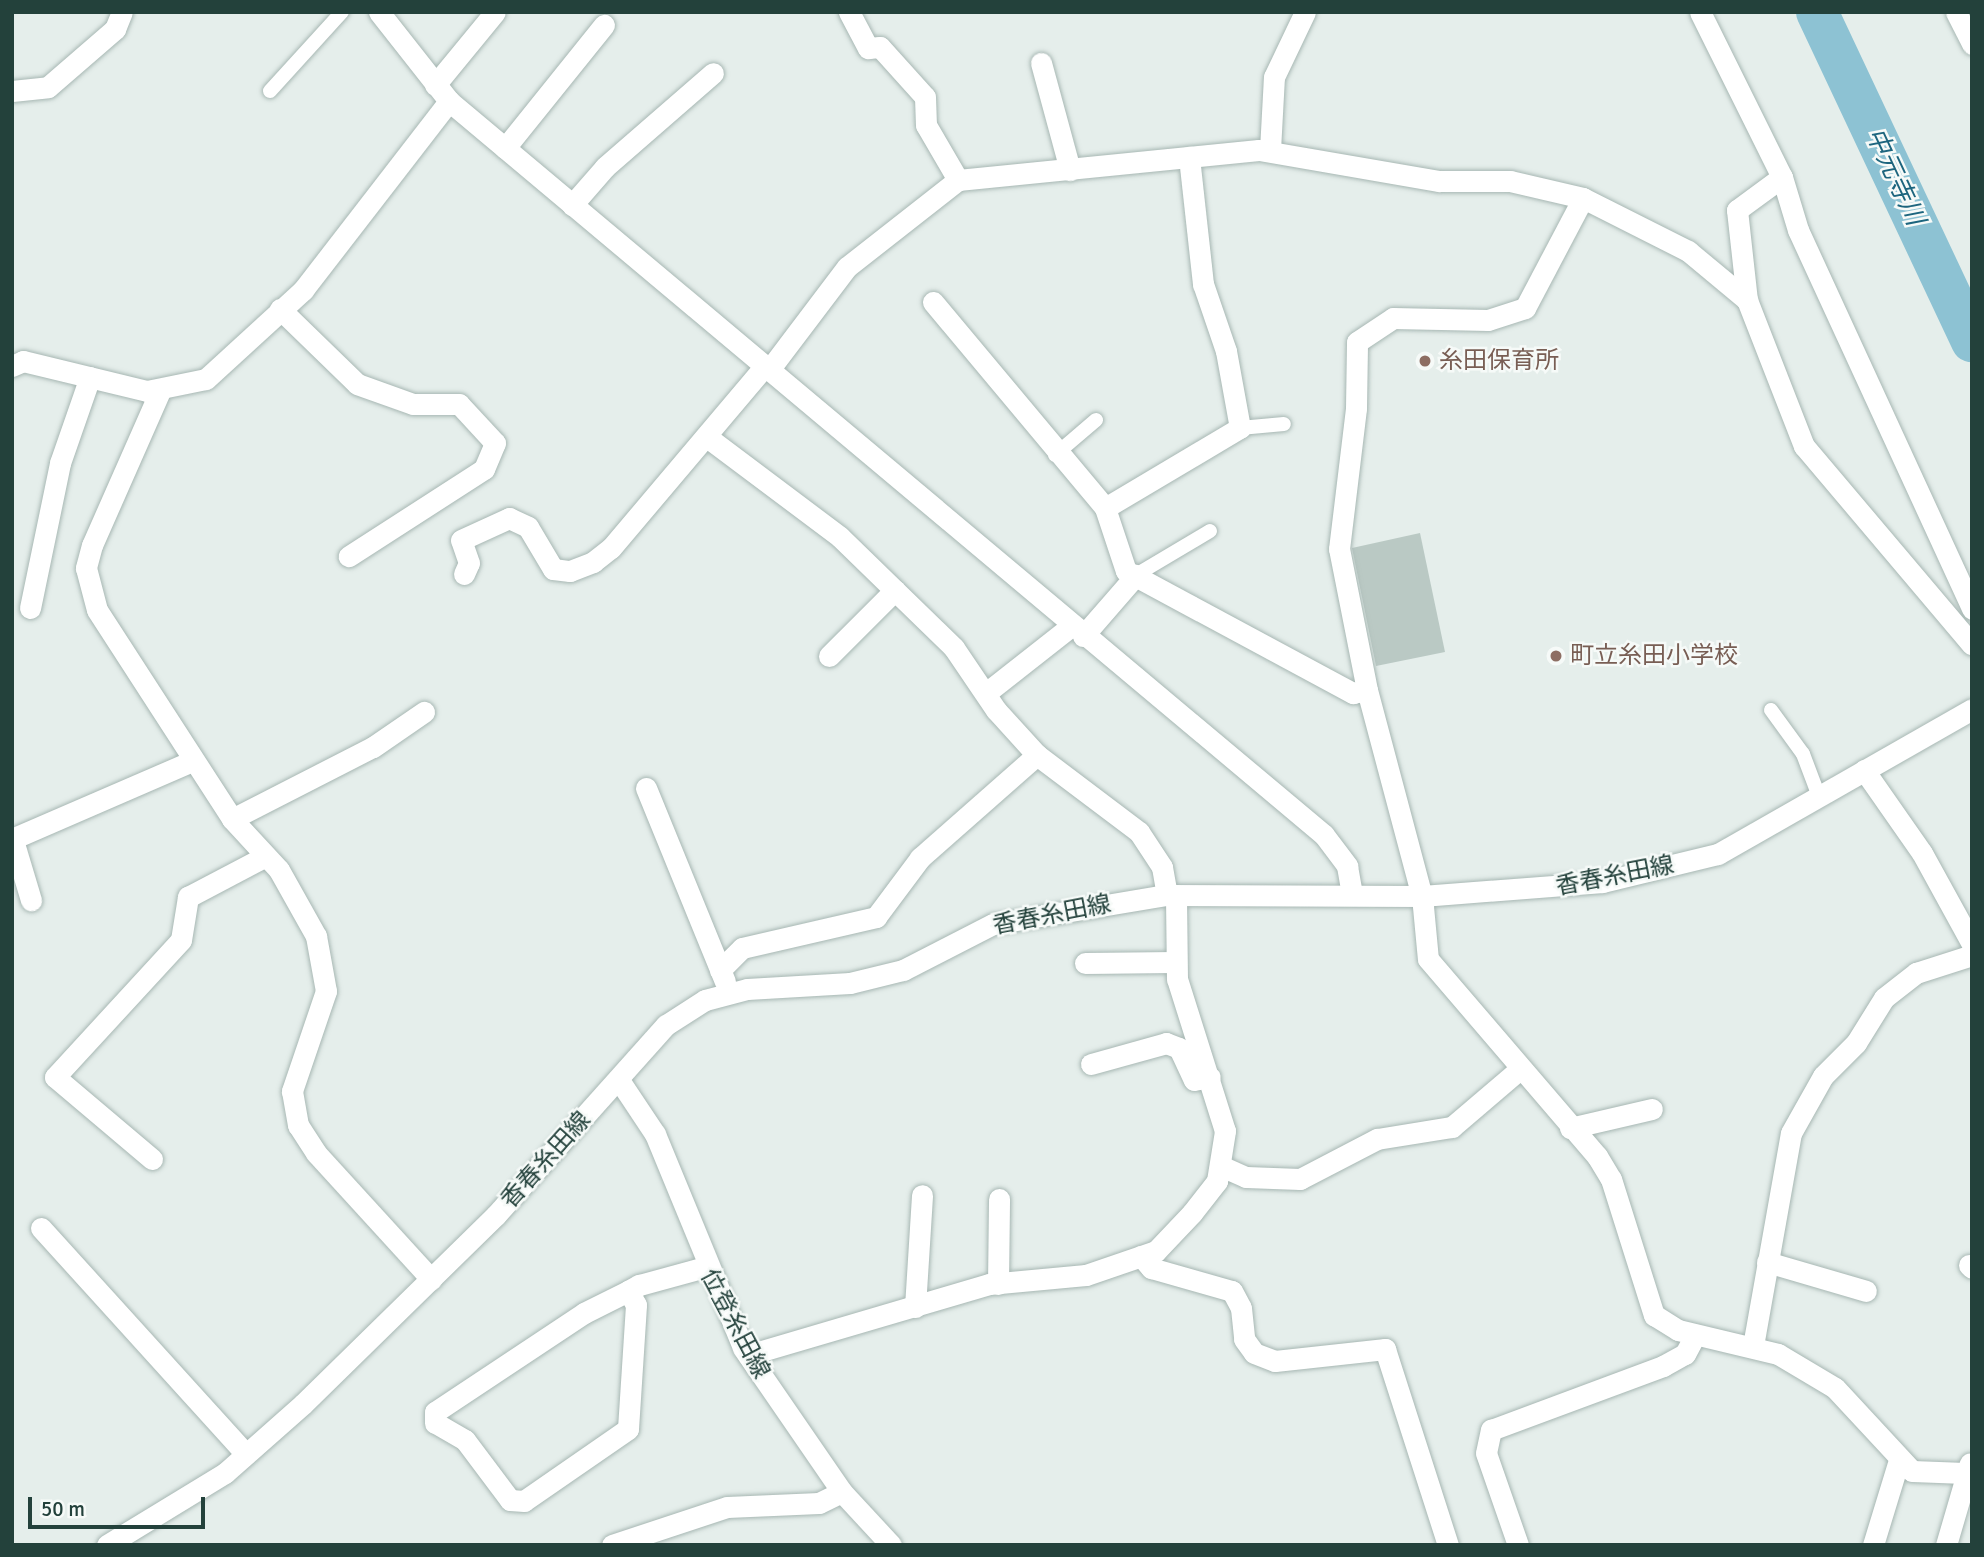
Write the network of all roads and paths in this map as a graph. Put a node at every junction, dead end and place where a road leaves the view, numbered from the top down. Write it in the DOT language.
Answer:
graph roads {
  1 [pos="122,12"];
  2 [pos="342,12"];
  3 [pos="379,12"];
  4 [pos="495,12"];
  5 [pos="849,12"];
  6 [pos="1305,12"];
  7 [pos="1700,12"];
  8 [pos="1956,12"];
  9 [pos="604,25"];
  10 [pos="1972,44"];
  11 [pos="1041,63"];
  12 [pos="713,73"];
  13 [pos="12,91"];
  14 [pos="270,91"];
  15 [pos="442,93"];
  16 [pos="505,148"];
  17 [pos="1270,149"];
  18 [pos="1189,157"];
  19 [pos="1070,170"];
  20 [pos="1782,177"];
  21 [pos="958,180"];
  22 [pos="1583,198"];
  23 [pos="572,205"];
  24 [pos="1747,300"];
  25 [pos="933,302"];
  26 [pos="280,309"];
  27 [pos="12,366"];
  28 [pos="767,368"];
  29 [pos="90,377"];
  30 [pos="160,391"];
  31 [pos="1096,420"];
  32 [pos="1284,424"];
  33 [pos="1240,428"];
  34 [pos="707,437"];
  35 [pos="1055,455"];
  36 [pos="1105,508"];
  37 [pos="1210,531"];
  38 [pos="349,556"];
  39 [pos="464,574"];
  40 [pos="1136,575"];
  41 [pos="895,590"];
  42 [pos="30,608"];
  43 [pos="1972,609"];
  44 [pos="1077,631"];
  45 [pos="1972,645"];
  46 [pos="830,656"];
  47 [pos="1367,690"];
  48 [pos="986,693"];
  49 [pos="1972,709"];
  50 [pos="1770,710"];
  51 [pos="424,712"];
  52 [pos="1037,755"];
  53 [pos="192,761"];
  54 [pos="1864,770"];
  55 [pos="646,788"];
  56 [pos="1820,799"];
  57 [pos="232,819"];
  58 [pos="13,840"];
  59 [pos="262,858"];
  60 [pos="1352,894"];
  61 [pos="1171,895"];
  62 [pos="1422,896"];
  63 [pos="31,900"];
  64 [pos="1972,944"];
  65 [pos="1972,955"];
  66 [pos="1085,962"];
  67 [pos="1175,962"];
  68 [pos="720,970"];
  69 [pos="730,994"];
  70 [pos="1091,1064"];
  71 [pos="1520,1069"];
  72 [pos="1210,1077"];
  73 [pos="619,1080"];
  74 [pos="1652,1109"];
  75 [pos="1570,1128"];
  76 [pos="152,1159"];
  77 [pos="1221,1166"];
  78 [pos="922,1195"];
  79 [pos="999,1199"];
  80 [pos="41,1228"];
  81 [pos="1141,1256"];
  82 [pos="1767,1262"];
  83 [pos="705,1267"];
  84 [pos="431,1279"];
  85 [pos="998,1284"];
  86 [pos="628,1291"];
  87 [pos="1866,1291"];
  88 [pos="915,1307"];
  89 [pos="1695,1335"];
  90 [pos="1753,1346"];
  91 [pos="748,1356"];
  92 [pos="246,1454"];
  93 [pos="1898,1463"];
  94 [pos="1968,1467"];
  95 [pos="842,1493"];
  96 [pos="108,1545"];
  97 [pos="612,1545"];
  98 [pos="891,1545"];
  99 [pos="1448,1545"];
  100 [pos="1518,1545"];
  101 [pos="1873,1545"];
  102 [pos="1946,1545"];
  1 -- 13 [label="street"];
  2 -- 14 [label="lane"];
  3 -- 15 [label="street"];
  4 -- 15 [label="street"];
  5 -- 21 [label="street"];
  6 -- 17 [label="street"];
  7 -- 20 [label="street"];
  8 -- 10 [label="street"];
  9 -- 16 [label="street"];
  11 -- 19 [label="street"];
  12 -- 23 [label="street"];
  15 -- 16 [label="street"];
  15 -- 26 [label="street"];
  16 -- 23 [label="street"];
  17 -- 18 [label="street"];
  17 -- 22 [label="street"];
  18 -- 19 [label="street"];
  18 -- 33 [label="street"];
  19 -- 21 [label="street"];
  20 -- 24 [label="street"];
  20 -- 43 [label="street"];
  21 -- 28 [label="street"];
  22 -- 24 [label="street"];
  22 -- 47 [label="street"];
  23 -- 28 [label="street"];
  24 -- 45 [label="street"];
  25 -- 35 [label="street"];
  26 -- 30 [label="street"];
  26 -- 38 [label="street"];
  27 -- 29 [label="street"];
  28 -- 34 [label="street"];
  28 -- 44 [label="street"];
  29 -- 30 [label="street"];
  29 -- 42 [label="street"];
  30 -- 53 [label="street"];
  31 -- 35 [label="lane"];
  32 -- 33 [label="lane"];
  33 -- 36 [label="street"];
  34 -- 39 [label="street"];
  34 -- 41 [label="street"];
  35 -- 36 [label="street"];
  36 -- 40 [label="street"];
  37 -- 40 [label="lane"];
  40 -- 44 [label="street"];
  40 -- 47 [label="street"];
  41 -- 46 [label="street"];
  41 -- 48 [label="street"];
  44 -- 48 [label="street"];
  44 -- 60 [label="street"];
  47 -- 62 [label="street"];
  48 -- 52 [label="street"];
  49 -- 54 [label="street, 香春糸田線"];
  50 -- 56 [label="lane"];
  51 -- 57 [label="street"];
  52 -- 61 [label="street"];
  52 -- 68 [label="street"];
  53 -- 57 [label="street"];
  53 -- 58 [label="street"];
  54 -- 56 [label="street, 香春糸田線"];
  54 -- 64 [label="street"];
  55 -- 68 [label="street"];
  56 -- 62 [label="street, 香春糸田線"];
  57 -- 59 [label="street"];
  58 -- 63 [label="street"];
  59 -- 76 [label="street"];
  59 -- 84 [label="street"];
  60 -- 61 [label="street, 香春糸田線"];
  60 -- 62 [label="street, 香春糸田線"];
  61 -- 67 [label="street"];
  61 -- 69 [label="street, 香春糸田線"];
  62 -- 71 [label="street"];
  65 -- 82 [label="street"];
  66 -- 67 [label="street"];
  67 -- 72 [label="street"];
  68 -- 69 [label="street"];
  69 -- 73 [label="street, 香春糸田線"];
  70 -- 72 [label="street"];
  71 -- 75 [label="street"];
  71 -- 77 [label="street"];
  72 -- 77 [label="street"];
  73 -- 83 [label="street, 位登糸田線"];
  73 -- 84 [label="street, 香春糸田線"];
  74 -- 75 [label="street"];
  75 -- 89 [label="street"];
  77 -- 81 [label="street"];
  78 -- 88 [label="street"];
  79 -- 85 [label="street"];
  80 -- 92 [label="street"];
  81 -- 85 [label="street"];
  81 -- 99 [label="street"];
  82 -- 87 [label="street"];
  82 -- 90 [label="street"];
  83 -- 86 [label="street"];
  83 -- 91 [label="street, 位登糸田線"];
  84 -- 92 [label="street, 香春糸田線"];
  85 -- 88 [label="street"];
  86 -- 86 [label="street"];
  88 -- 91 [label="street"];
  89 -- 90 [label="street"];
  89 -- 100 [label="street"];
  90 -- 93 [label="street"];
  91 -- 95 [label="street, 位登糸田線"];
  92 -- 96 [label="street, 香春糸田線"];
  93 -- 94 [label="street"];
  93 -- 101 [label="street"];
  94 -- 102 [label="street"];
  95 -- 97 [label="street"];
  95 -- 98 [label="street, 位登糸田線"];
}
